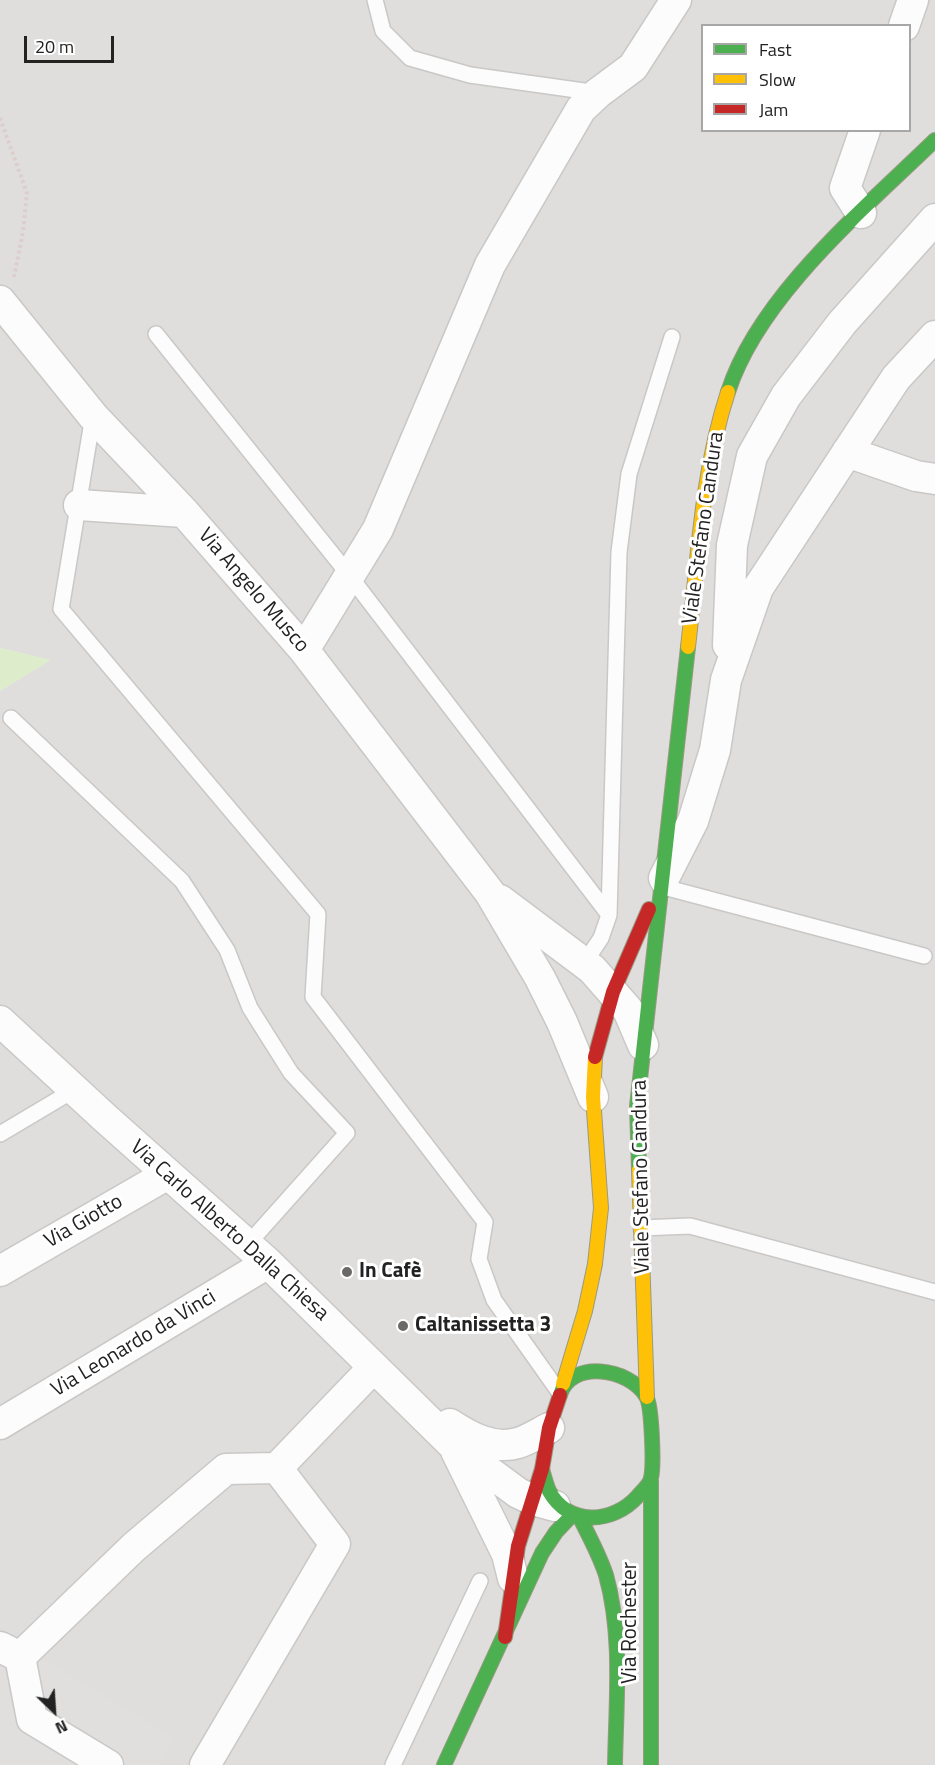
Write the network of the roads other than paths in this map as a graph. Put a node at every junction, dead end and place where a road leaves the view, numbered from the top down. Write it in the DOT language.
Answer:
graph roads {
  1 [pos="375,0"];
  2 [pos="676,0"];
  3 [pos="913,0"];
  4 [pos="905,24"];
  5 [pos="598,93"];
  6 [pos="864,132"];
  7 [pos="935,140"];
  8 [pos="861,213"];
  9 [pos="935,219"];
  10 [pos="5,308"];
  11 [pos="156,334"];
  12 [pos="935,336"];
  13 [pos="672,337"];
  14 [pos="93,416"];
  15 [pos="847,452"];
  16 [pos="935,479"];
  17 [pos="78,505"];
  18 [pos="184,512"];
  19 [pos="349,575"];
  20 [pos="304,650"];
  21 [pos="726,680"];
  22 [pos="11,718"];
  23 [pos="660,886"];
  24 [pos="490,893"];
  25 [pos="609,915"];
  26 [pos="924,957"];
  27 [pos="585,962"];
  28 [pos="613,992"];
  29 [pos="0,1021"];
  30 [pos="644,1045"];
  31 [pos="74,1090"];
  32 [pos="592,1097"];
  33 [pos="0,1134"];
  34 [pos="168,1174"];
  35 [pos="641,1228"];
  36 [pos="258,1254"];
  37 [pos="0,1271"];
  38 [pos="935,1292"];
  39 [pos="374,1367"];
  40 [pos="562,1389"];
  41 [pos="400,1392"];
  42 [pos="647,1397"];
  43 [pos="0,1424"];
  44 [pos="549,1428"];
  45 [pos="453,1445"];
  46 [pos="277,1468"];
  47 [pos="542,1469"];
  48 [pos="651,1481"];
  49 [pos="532,1500"];
  50 [pos="571,1512"];
  51 [pos="513,1578"];
  52 [pos="480,1581"];
  53 [pos="505,1637"];
  54 [pos="10,1652"];
  55 [pos="108,1765"];
  56 [pos="205,1765"];
  57 [pos="393,1765"];
  58 [pos="444,1765"];
  59 [pos="615,1765"];
  60 [pos="651,1765"];
  1 -- 5 [label="lane"];
  2 -- 5 [label="street"];
  3 -- 4 [label="street"];
  5 -- 19 [label="street"];
  6 -- 8 [label="street"];
  7 -- 8 [label="main road, Viale Stefano Candura"];
  8 -- 23 [label="main road, Viale Stefano Candura"];
  9 -- 21 [label="street"];
  10 -- 14 [label="street, Via Angelo Musco"];
  11 -- 19 [label="lane"];
  12 -- 15 [label="street"];
  13 -- 25 [label="lane"];
  14 -- 17 [label="lane"];
  14 -- 18 [label="street, Via Angelo Musco"];
  15 -- 16 [label="street"];
  15 -- 21 [label="street"];
  17 -- 18 [label="street"];
  17 -- 40 [label="lane"];
  18 -- 20 [label="street, Via Angelo Musco"];
  19 -- 20 [label="street"];
  19 -- 25 [label="lane"];
  20 -- 24 [label="street, Via Angelo Musco"];
  21 -- 23 [label="street"];
  22 -- 36 [label="lane"];
  23 -- 26 [label="lane"];
  23 -- 28 [label="main road, Viale Stefano Candura"];
  23 -- 30 [label="main road, Viale Stefano Candura"];
  24 -- 27 [label="street"];
  24 -- 32 [label="street"];
  25 -- 27 [label="lane"];
  27 -- 28 [label="street"];
  28 -- 30 [label="street"];
  28 -- 32 [label="main road, Viale Stefano Candura"];
  29 -- 31 [label="street, Via Carlo Alberto Dalla Chiesa"];
  30 -- 35 [label="main road, Viale Stefano Candura"];
  31 -- 33 [label="lane"];
  31 -- 34 [label="street, Via Carlo Alberto Dalla Chiesa"];
  32 -- 40 [label="main road, Viale Stefano Candura"];
  34 -- 36 [label="street, Via Carlo Alberto Dalla Chiesa"];
  34 -- 37 [label="street, Via Giotto"];
  35 -- 38 [label="lane"];
  35 -- 42 [label="main road, Viale Stefano Candura"];
  36 -- 39 [label="street, Via Carlo Alberto Dalla Chiesa"];
  36 -- 43 [label="street, Via Leonardo da Vinci"];
  39 -- 41 [label="street, Via Carlo Alberto Dalla Chiesa"];
  39 -- 46 [label="street"];
  40 -- 42 [label="main road"];
  40 -- 44 [label="main road"];
  41 -- 44 [label="street"];
  41 -- 45 [label="street, Via Carlo Alberto Dalla Chiesa"];
  42 -- 48 [label="main road"];
  44 -- 47 [label="main road"];
  45 -- 49 [label="street"];
  45 -- 51 [label="street"];
  46 -- 54 [label="street"];
  46 -- 56 [label="street"];
  47 -- 49 [label="main road"];
  47 -- 50 [label="main road"];
  48 -- 50 [label="main road"];
  48 -- 60 [label="main road, Via Rochester"];
  49 -- 50 [label="street"];
  49 -- 51 [label="main road"];
  50 -- 53 [label="main road"];
  50 -- 59 [label="main road, Via Rochester"];
  51 -- 53 [label="main road"];
  52 -- 57 [label="lane"];
  53 -- 58 [label="main road"];
  54 -- 55 [label="street"];
}
